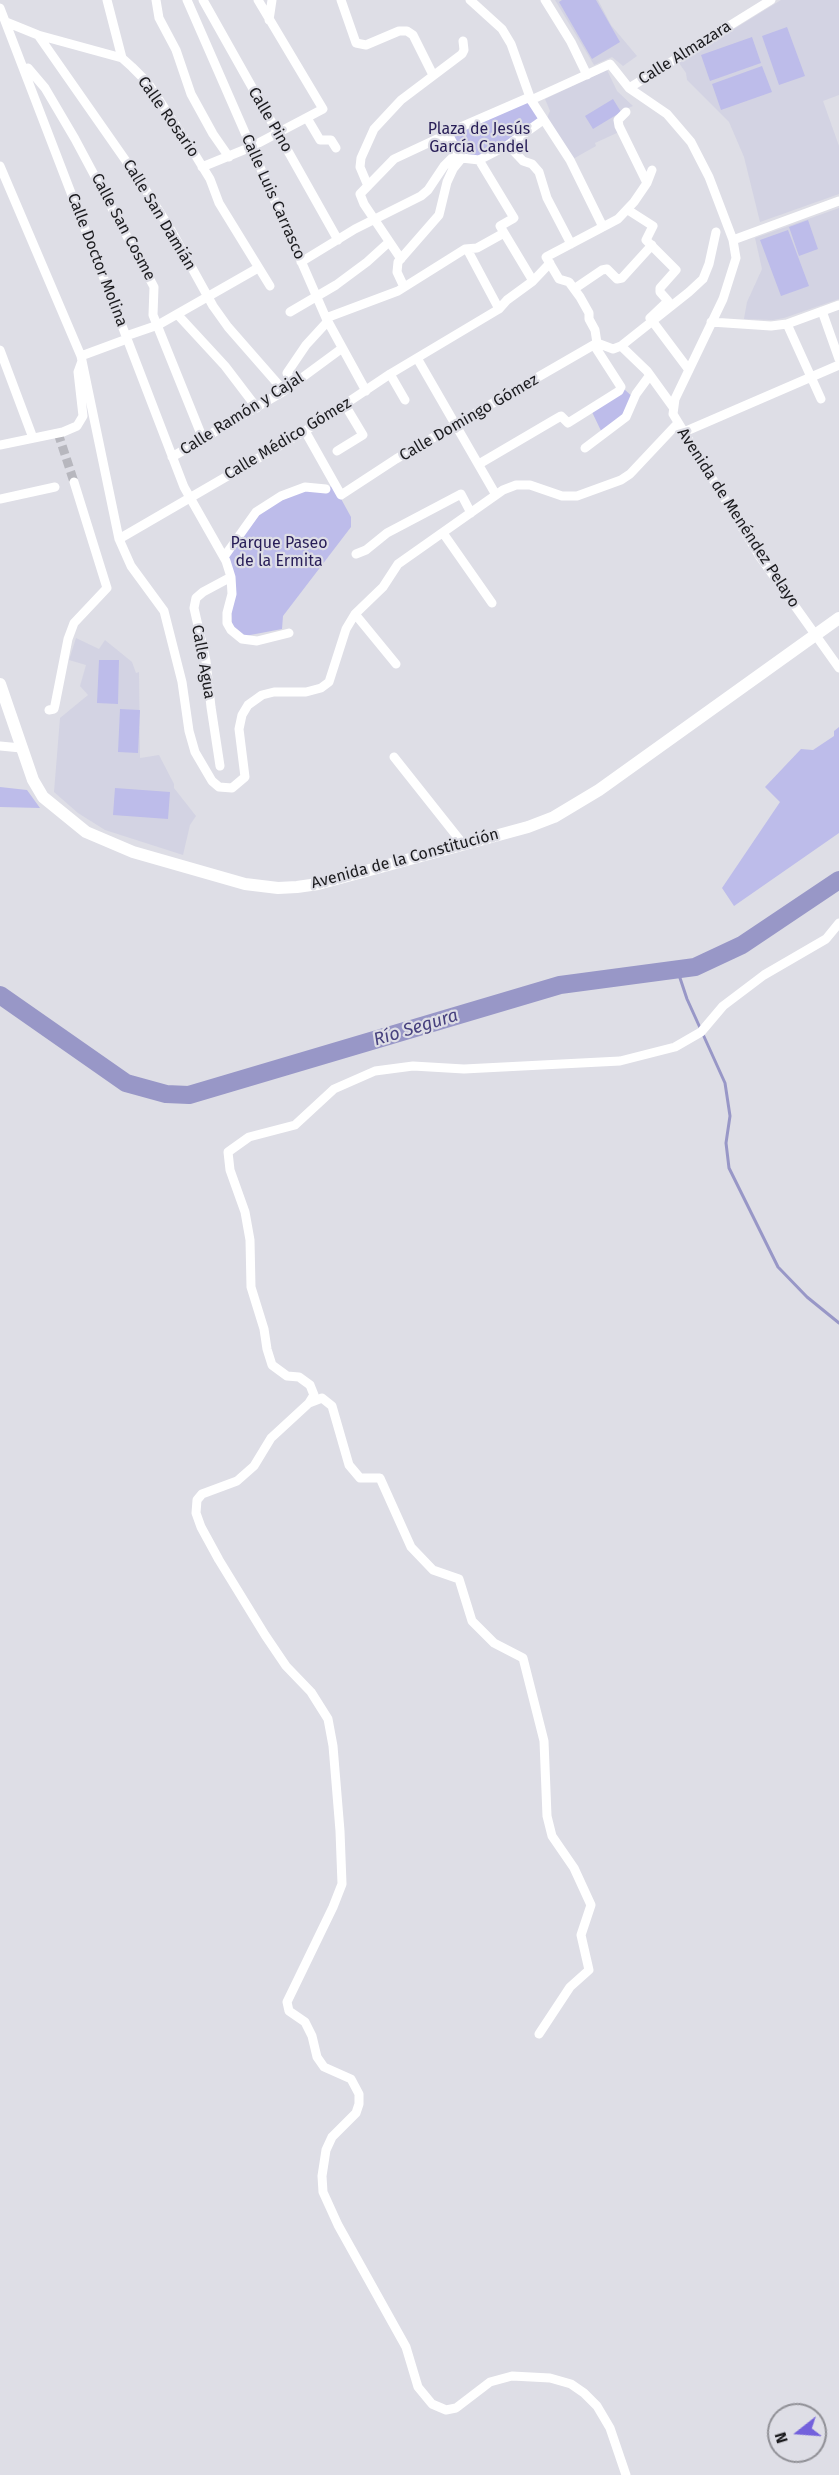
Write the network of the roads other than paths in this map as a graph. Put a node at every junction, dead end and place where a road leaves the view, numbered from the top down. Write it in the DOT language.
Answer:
graph roads {
  1 [pos="107,0"];
  2 [pos="156,0"];
  3 [pos="187,0"];
  4 [pos="203,0"];
  5 [pos="258,0"];
  6 [pos="272,0"];
  7 [pos="341,0"];
  8 [pos="470,0"];
  9 [pos="545,0"];
  10 [pos="771,0"];
  11 [pos="0,10"];
  12 [pos="269,20"];
  13 [pos="6,22"];
  14 [pos="38,35"];
  15 [pos="463,41"];
  16 [pos="122,58"];
  17 [pos="22,62"];
  18 [pos="433,75"];
  19 [pos="587,75"];
  20 [pos="629,88"];
  21 [pos="530,99"];
  22 [pos="626,112"];
  23 [pos="307,118"];
  24 [pos="543,120"];
  25 [pos="278,134"];
  26 [pos="449,136"];
  27 [pos="508,145"];
  28 [pos="251,147"];
  29 [pos="336,148"];
  30 [pos="460,155"];
  31 [pos="229,157"];
  32 [pos="479,160"];
  33 [pos="0,166"];
  34 [pos="202,167"];
  35 [pos="652,170"];
  36 [pos="647,183"];
  37 [pos="368,186"];
  38 [pos="839,201"];
  39 [pos="628,210"];
  40 [pos="374,219"];
  41 [pos="603,227"];
  42 [pos="716,232"];
  43 [pos="504,233"];
  44 [pos="338,240"];
  45 [pos="733,240"];
  46 [pos="389,242"];
  47 [pos="571,244"];
  48 [pos="652,245"];
  49 [pos="467,249"];
  50 [pos="401,259"];
  51 [pos="548,260"];
  52 [pos="301,262"];
  53 [pos="258,268"];
  54 [pos="533,281"];
  55 [pos="270,286"];
  56 [pos="404,287"];
  57 [pos="574,289"];
  58 [pos="316,296"];
  59 [pos="208,297"];
  60 [pos="839,305"];
  61 [pos="499,309"];
  62 [pos="822,311"];
  63 [pos="290,312"];
  64 [pos="177,314"];
  65 [pos="327,319"];
  66 [pos="652,322"];
  67 [pos="711,322"];
  68 [pos="787,324"];
  69 [pos="158,325"];
  70 [pos="127,337"];
  71 [pos="596,344"];
  72 [pos="621,346"];
  73 [pos="341,349"];
  74 [pos="0,353"];
  75 [pos="417,358"];
  76 [pos="81,359"];
  77 [pos="839,359"];
  78 [pos="839,365"];
  79 [pos="689,370"];
  80 [pos="390,374"];
  81 [pos="650,375"];
  82 [pos="812,377"];
  83 [pos="292,385"];
  84 [pos="284,391"];
  85 [pos="366,391"];
  86 [pos="821,399"];
  87 [pos="405,400"];
  88 [pos="345,405"];
  89 [pos="673,407"];
  90 [pos="257,408"];
  91 [pos="678,423"];
  92 [pos="456,426"];
  93 [pos="304,431"];
  94 [pos="684,432"];
  95 [pos="33,438"];
  96 [pos="203,439"];
  97 [pos="0,445"];
  98 [pos="585,448"];
  99 [pos="337,451"];
  100 [pos="171,457"];
  101 [pos="479,464"];
  102 [pos="74,482"];
  103 [pos="55,487"];
  104 [pos="326,489"];
  105 [pos="496,495"];
  106 [pos="190,497"];
  107 [pos="0,499"];
  108 [pos="471,513"];
  109 [pos="442,533"];
  110 [pos="119,538"];
  111 [pos="356,554"];
  112 [pos="224,558"];
  113 [pos="231,577"];
  114 [pos="492,603"];
  115 [pos="355,614"];
  116 [pos="839,618"];
  117 [pos="289,633"];
  118 [pos="815,636"];
  119 [pos="396,664"];
  120 [pos="839,668"];
  121 [pos="0,684"];
  122 [pos="49,710"];
  123 [pos="0,746"];
  124 [pos="21,748"];
  125 [pos="394,757"];
  126 [pos="220,765"];
  127 [pos="463,844"];
  128 [pos="839,922"];
  129 [pos="309,1403"];
  130 [pos="539,2034"];
  131 [pos="626,2475"];
  1 -- 16 [label="street"];
  2 -- 31 [label="street"];
  3 -- 28 [label="street, Calle Luis Carrasco"];
  4 -- 25 [label="street, Calle Pino"];
  5 -- 12 [label="street"];
  6 -- 12 [label="street"];
  7 -- 18 [label="street"];
  8 -- 21 [label="street"];
  9 -- 19 [label="street"];
  10 -- 20 [label="street, Calle Almazara"];
  11 -- 13 [label="street, Calle Doctor Molina"];
  12 -- 23 [label="street"];
  13 -- 14 [label="street, Calle Rosario"];
  13 -- 17 [label="street, Calle Doctor Molina"];
  14 -- 16 [label="street, Calle Rosario"];
  14 -- 59 [label="street, Calle San Damián"];
  15 -- 18 [label="street"];
  16 -- 34 [label="street, Calle Rosario"];
  17 -- 69 [label="street, Calle San Cosme"];
  17 -- 70 [label="street, Calle Doctor Molina"];
  18 -- 37 [label="street"];
  19 -- 20 [label="street"];
  19 -- 21 [label="street"];
  20 -- 45 [label="street"];
  21 -- 24 [label="street"];
  21 -- 26 [label="street"];
  22 -- 36 [label="street"];
  23 -- 25 [label="street"];
  23 -- 29 [label="street"];
  24 -- 27 [label="street"];
  24 -- 41 [label="street"];
  25 -- 28 [label="street"];
  25 -- 44 [label="street, Calle Pino"];
  26 -- 30 [label="street"];
  26 -- 37 [label="street"];
  27 -- 32 [label="street"];
  27 -- 47 [label="street"];
  28 -- 31 [label="street"];
  28 -- 52 [label="street, Calle Luis Carrasco"];
  30 -- 32 [label="street"];
  30 -- 40 [label="street"];
  30 -- 50 [label="street"];
  31 -- 34 [label="street"];
  32 -- 43 [label="street"];
  33 -- 76 [label="street"];
  34 -- 53 [label="street, Calle Rosario"];
  35 -- 36 [label="street"];
  36 -- 39 [label="street"];
  37 -- 40 [label="street"];
  38 -- 45 [label="street"];
  39 -- 41 [label="street, Calle Médico Gómez"];
  39 -- 48 [label="street"];
  40 -- 44 [label="street"];
  40 -- 46 [label="street"];
  41 -- 47 [label="street, Calle Médico Gómez"];
  42 -- 66 [label="street"];
  43 -- 49 [label="street"];
  43 -- 54 [label="street"];
  44 -- 52 [label="street"];
  45 -- 67 [label="street"];
  46 -- 50 [label="street"];
  46 -- 58 [label="street"];
  47 -- 51 [label="street, Calle Médico Gómez"];
  48 -- 57 [label="street"];
  48 -- 66 [label="street"];
  49 -- 56 [label="street"];
  49 -- 61 [label="street"];
  50 -- 56 [label="street"];
  51 -- 54 [label="street, Calle Médico Gómez"];
  51 -- 57 [label="street"];
  52 -- 58 [label="street, Calle Luis Carrasco"];
  53 -- 55 [label="street, Calle Rosario"];
  53 -- 59 [label="street"];
  54 -- 61 [label="street, Calle Médico Gómez"];
  56 -- 65 [label="street"];
  57 -- 71 [label="street"];
  58 -- 63 [label="street"];
  58 -- 65 [label="street, Calle Luis Carrasco"];
  59 -- 64 [label="street"];
  59 -- 84 [label="street, Calle San Damián"];
  60 -- 62 [label="street"];
  61 -- 75 [label="street, Calle Médico Gómez"];
  62 -- 68 [label="street"];
  62 -- 77 [label="street"];
  64 -- 69 [label="street"];
  64 -- 90 [label="street"];
  65 -- 73 [label="street, Calle Luis Carrasco"];
  65 -- 83 [label="street"];
  66 -- 72 [label="street"];
  66 -- 79 [label="street"];
  67 -- 68 [label="street"];
  67 -- 79 [label="street"];
  68 -- 82 [label="street"];
  69 -- 70 [label="street"];
  69 -- 96 [label="street, Calle San Cosme"];
  70 -- 76 [label="street"];
  70 -- 100 [label="street, Calle Doctor Molina"];
  71 -- 72 [label="street"];
  71 -- 92 [label="street, Calle Domingo Gómez"];
  71 -- 101 [label="street"];
  72 -- 81 [label="street"];
  73 -- 83 [label="street, Calle Ramón y Cajal"];
  73 -- 85 [label="street, Calle Luis Carrasco"];
  74 -- 95 [label="street"];
  75 -- 80 [label="street, Calle Médico Gómez"];
  75 -- 92 [label="street"];
  76 -- 95 [label="street"];
  76 -- 110 [label="street"];
  78 -- 82 [label="street"];
  79 -- 89 [label="street"];
  80 -- 85 [label="street, Calle Médico Gómez"];
  80 -- 87 [label="street"];
  81 -- 89 [label="street"];
  81 -- 98 [label="street"];
  82 -- 86 [label="street"];
  82 -- 94 [label="street"];
  83 -- 84 [label="street, Calle Ramón y Cajal"];
  84 -- 90 [label="street, Calle Ramón y Cajal"];
  85 -- 88 [label="street, Calle Médico Gómez"];
  88 -- 93 [label="street, Calle Médico Gómez"];
  88 -- 99 [label="street"];
  89 -- 91 [label="street"];
  90 -- 96 [label="street, Calle Ramón y Cajal"];
  91 -- 94 [label="street, Avenida de Menéndez Pelayo"];
  91 -- 105 [label="street, Avenida de Menéndez Pelayo"];
  92 -- 93 [label="street, Calle Domingo Gómez"];
  92 -- 101 [label="street"];
  93 -- 106 [label="street, Calle Médico Gómez"];
  94 -- 118 [label="street, Avenida de Menéndez Pelayo"];
  95 -- 97 [label="street"];
  96 -- 100 [label="street, Calle Ramón y Cajal"];
  100 -- 106 [label="street, Calle Doctor Molina"];
  101 -- 105 [label="street"];
  102 -- 122 [label="street"];
  103 -- 107 [label="street"];
  104 -- 112 [label="street"];
  105 -- 108 [label="street, Avenida de Menéndez Pelayo"];
  106 -- 110 [label="street, Calle Médico Gómez"];
  106 -- 112 [label="street, Calle Doctor Molina"];
  108 -- 109 [label="street, Avenida de Menéndez Pelayo"];
  108 -- 111 [label="street"];
  109 -- 114 [label="street"];
  109 -- 115 [label="street, Avenida de Menéndez Pelayo"];
  110 -- 115 [label="street"];
  112 -- 113 [label="street, Calle Doctor Molina"];
  113 -- 117 [label="street"];
  113 -- 126 [label="street, Calle Agua"];
  115 -- 119 [label="street"];
  116 -- 118 [label="street, Avenida de la Constitución"];
  118 -- 120 [label="street, Avenida de Menéndez Pelayo"];
  118 -- 127 [label="street, Avenida de la Constitución"];
  121 -- 124 [label="street, Avenida de la Constitución"];
  123 -- 124 [label="street"];
  124 -- 127 [label="street, Avenida de la Constitución"];
  125 -- 127 [label="street"];
  128 -- 129 [label="street"];
  129 -- 130 [label="street"];
  129 -- 131 [label="street"];
}
